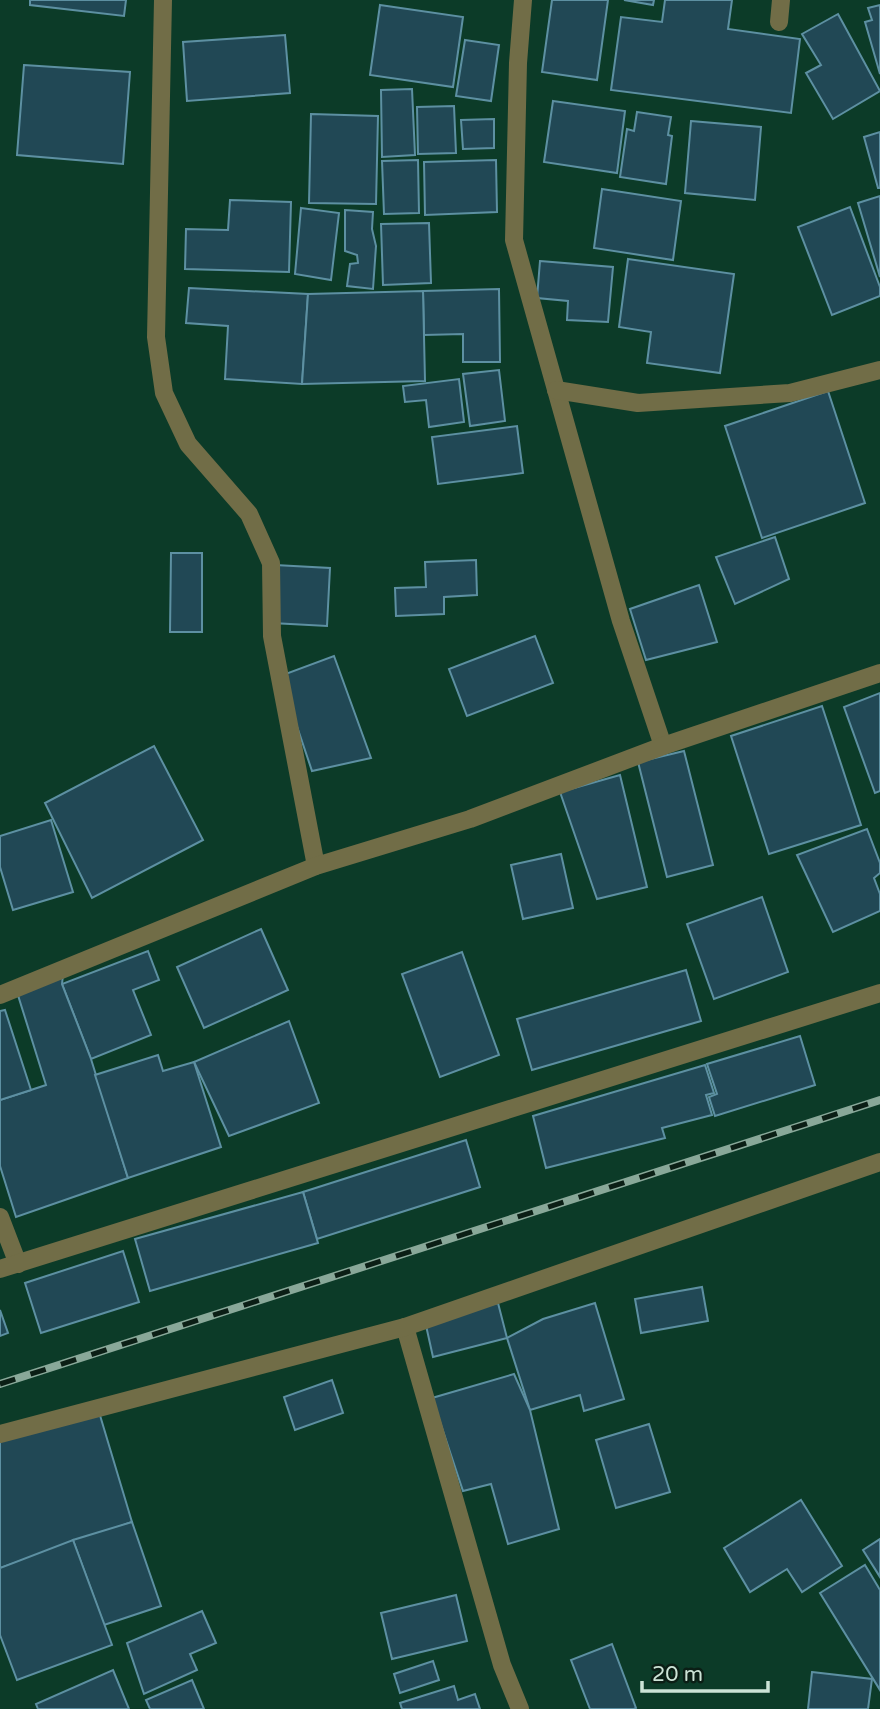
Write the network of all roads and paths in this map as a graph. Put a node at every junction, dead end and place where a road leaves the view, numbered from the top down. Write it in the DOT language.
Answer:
graph roads {
  1 [pos="163,0"];
  2 [pos="523,0"];
  3 [pos="781,0"];
  4 [pos="779,22"];
  5 [pos="880,370"];
  6 [pos="556,390"];
  7 [pos="880,673"];
  8 [pos="663,746"];
  9 [pos="316,866"];
  10 [pos="880,993"];
  11 [pos="0,995"];
  12 [pos="880,1162"];
  13 [pos="0,1217"];
  14 [pos="18,1264"];
  15 [pos="0,1269"];
  16 [pos="405,1327"];
  17 [pos="0,1434"];
  18 [pos="520,1709"];
  1 -- 9 [label="street"];
  2 -- 6 [label="street"];
  3 -- 4 [label="street"];
  5 -- 6 [label="street"];
  6 -- 8 [label="street"];
  7 -- 8 [label="street"];
  8 -- 9 [label="street"];
  9 -- 11 [label="street"];
  10 -- 14 [label="street"];
  12 -- 16 [label="street"];
  13 -- 14 [label="street"];
  14 -- 15 [label="street"];
  16 -- 17 [label="street"];
  16 -- 18 [label="street"];
}
